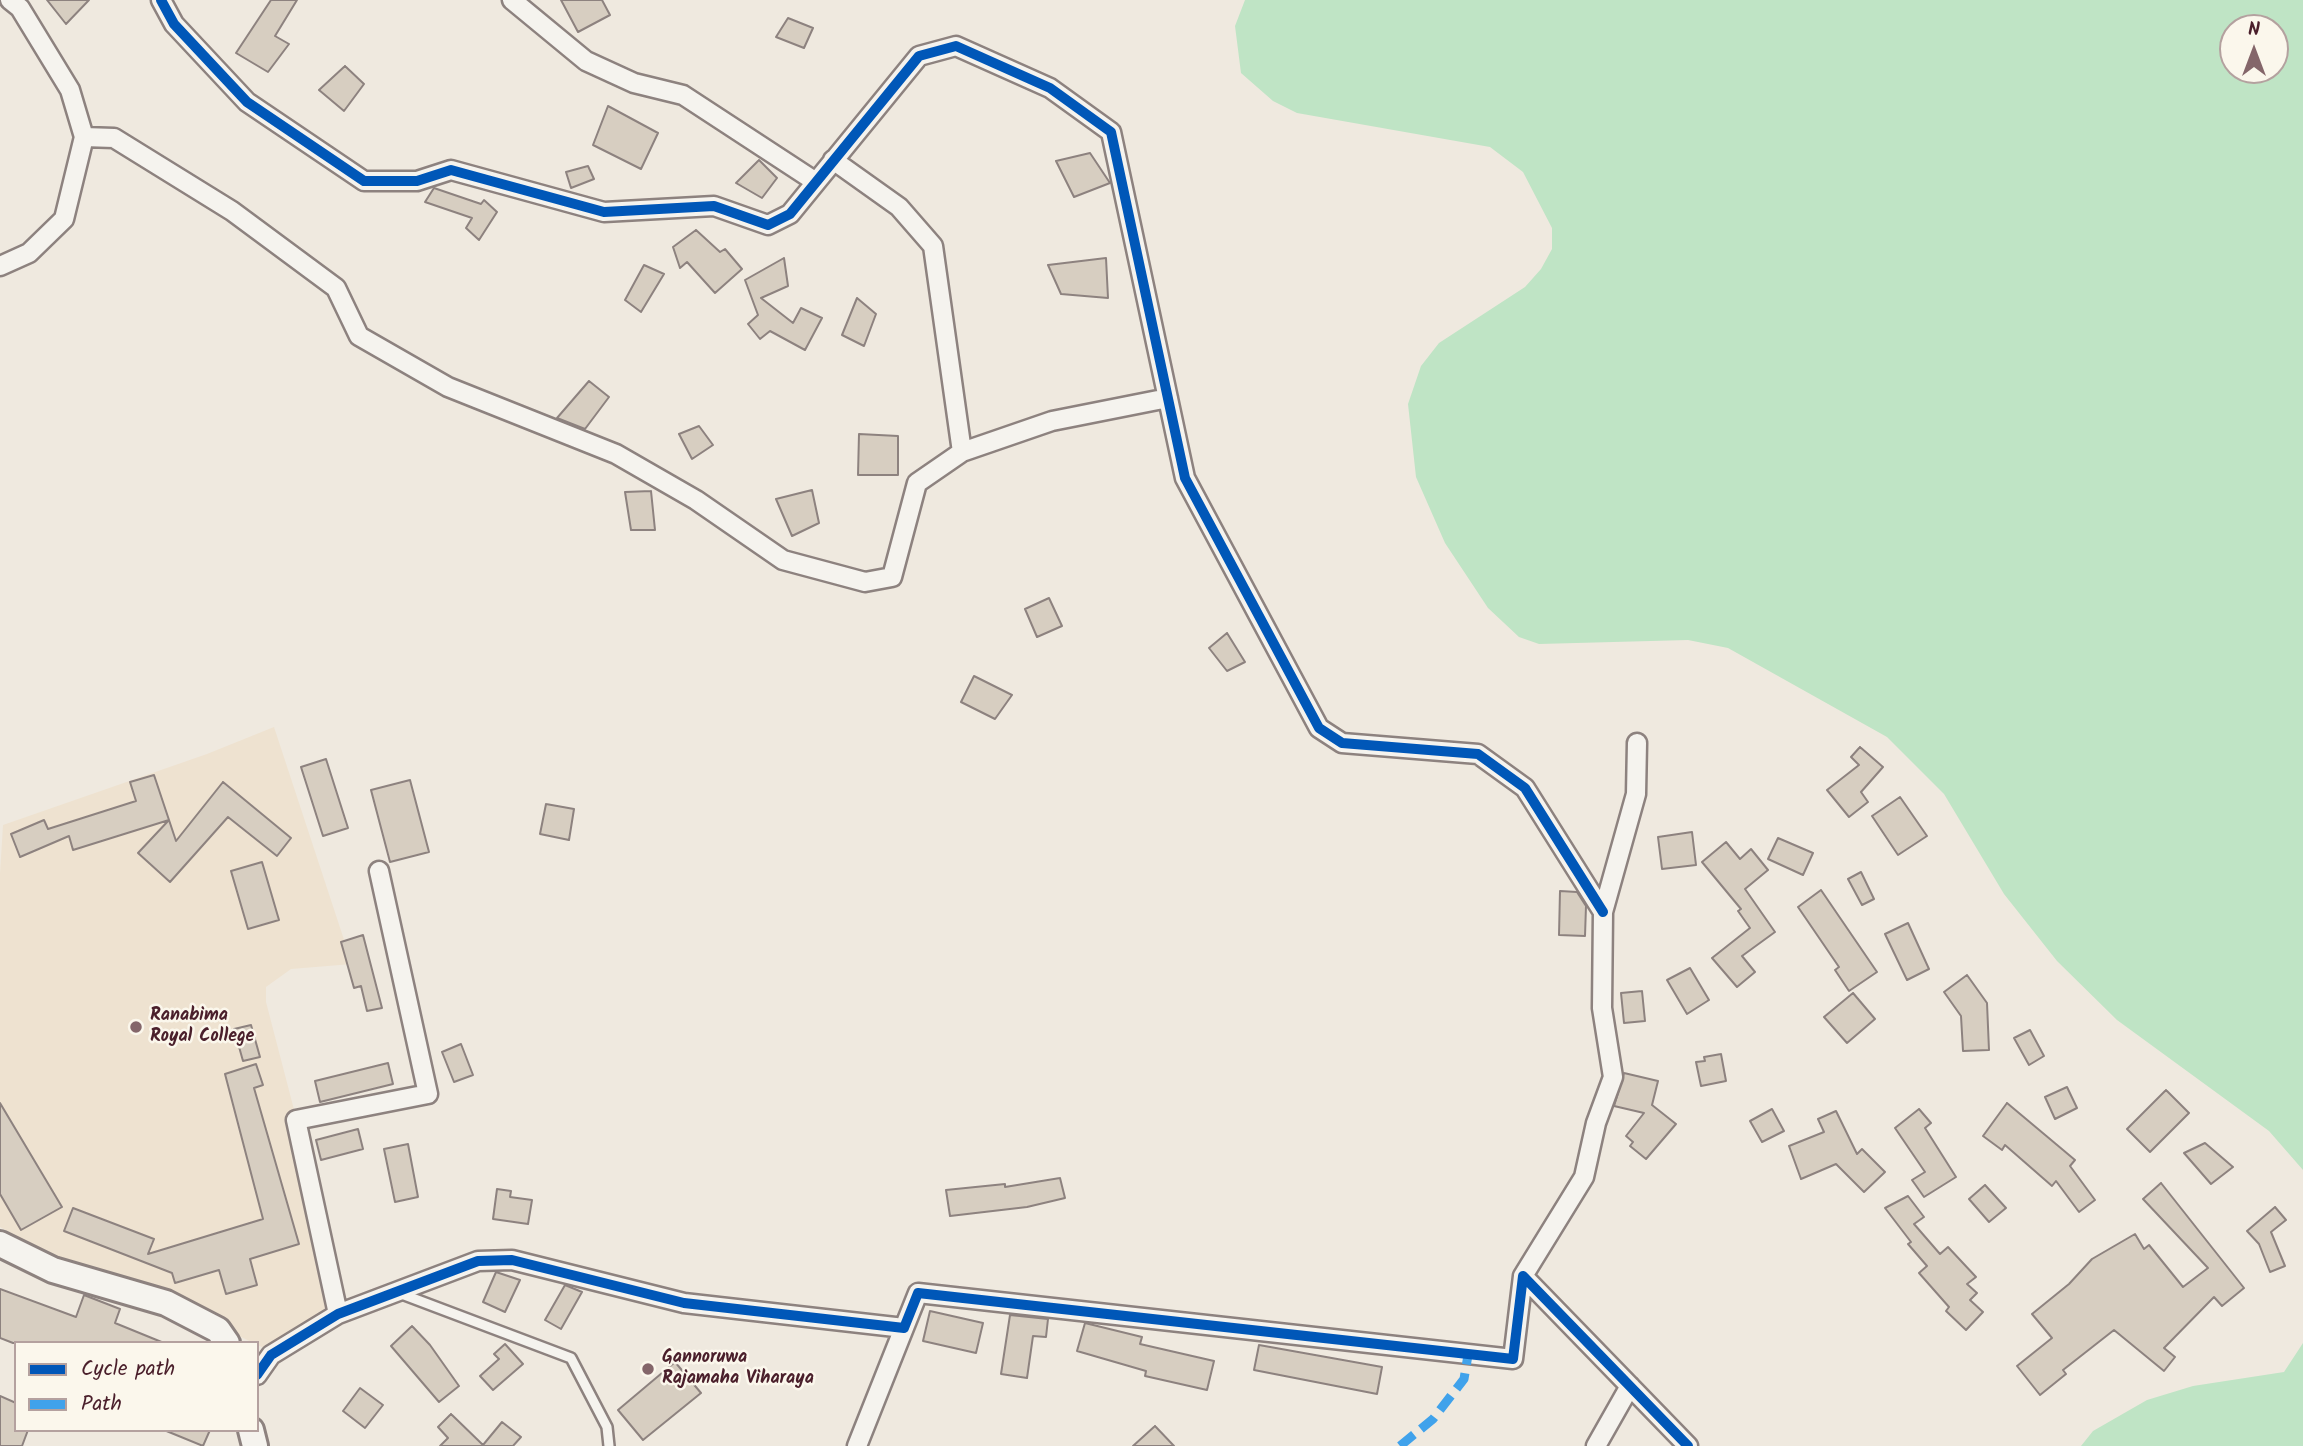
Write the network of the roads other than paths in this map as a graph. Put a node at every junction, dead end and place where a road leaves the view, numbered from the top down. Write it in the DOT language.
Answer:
graph roads {
  1 [pos="10,0"];
  2 [pos="161,0"];
  3 [pos="512,0"];
  4 [pos="84,137"];
  5 [pos="833,160"];
  6 [pos="816,182"];
  7 [pos="0,266"];
  8 [pos="1168,398"];
  9 [pos="962,452"];
  10 [pos="1637,743"];
  11 [pos="379,871"];
  12 [pos="1603,912"];
  13 [pos="0,1244"];
  14 [pos="1523,1276"];
  15 [pos="394,1291"];
  16 [pos="338,1314"];
  17 [pos="904,1328"];
  18 [pos="226,1341"];
  19 [pos="259,1372"];
  20 [pos="1630,1387"];
  21 [pos="609,1446"];
  22 [pos="856,1446"];
  23 [pos="1596,1446"];
  24 [pos="1688,1446"];
  1 -- 4 [label="street"];
  2 -- 6 [label="street"];
  3 -- 6 [label="street"];
  4 -- 7 [label="street"];
  4 -- 9 [label="street"];
  5 -- 6 [label="street"];
  5 -- 8 [label="street"];
  5 -- 9 [label="street"];
  8 -- 9 [label="street"];
  8 -- 12 [label="street"];
  10 -- 12 [label="street"];
  11 -- 16 [label="street"];
  12 -- 14 [label="street"];
  13 -- 18 [label="street"];
  14 -- 17 [label="street"];
  14 -- 20 [label="street"];
  15 -- 16 [label="street"];
  15 -- 17 [label="street"];
  15 -- 21 [label="lane"];
  16 -- 19 [label="street"];
  17 -- 22 [label="street"];
  20 -- 23 [label="street"];
  20 -- 24 [label="street"];
}
